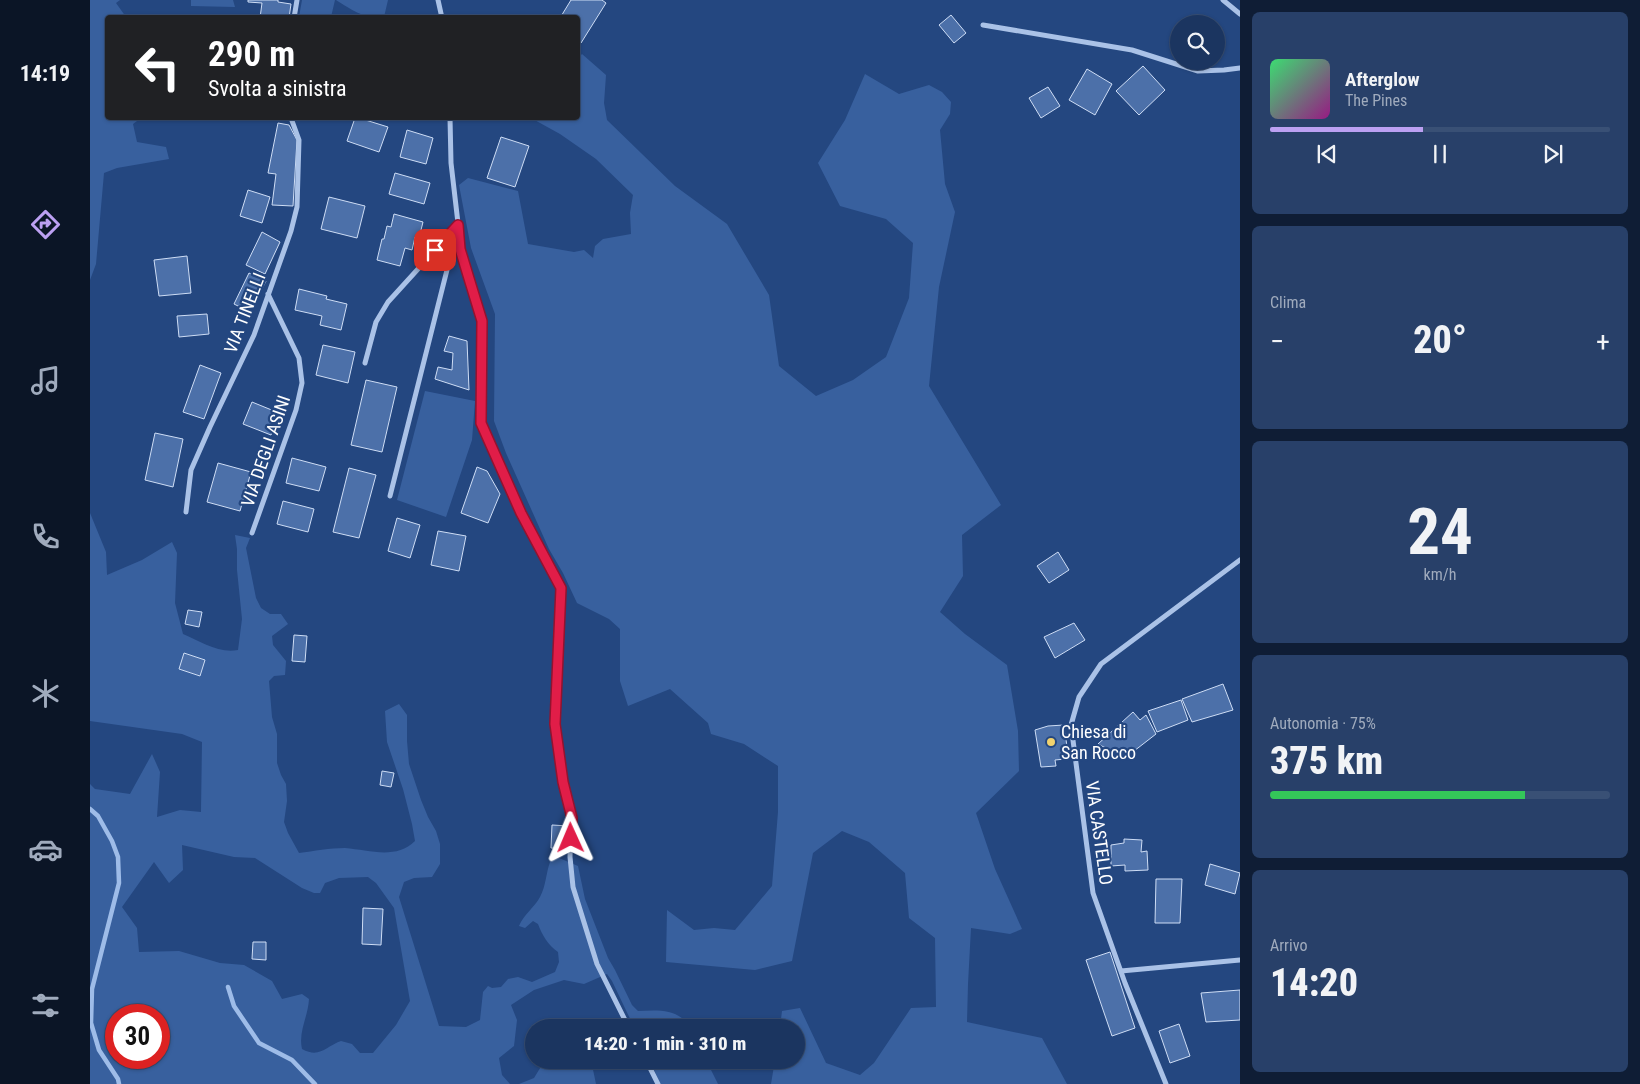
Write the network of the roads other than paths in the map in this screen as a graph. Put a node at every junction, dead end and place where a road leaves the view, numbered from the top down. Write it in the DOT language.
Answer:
graph roads {
  1 [pos="296,0"];
  2 [pos="438,0"];
  3 [pos="1223,0"];
  4 [pos="1240,14"];
  5 [pos="294,15"];
  6 [pos="441,15"];
  7 [pos="983,24"];
  8 [pos="1240,68"];
  9 [pos="292,120"];
  10 [pos="450,120"];
  11 [pos="458,225"];
  12 [pos="460,249"];
  13 [pos="268,294"];
  14 [pos="365,363"];
  15 [pos="390,496"];
  16 [pos="186,512"];
  17 [pos="252,533"];
  18 [pos="1240,560"];
  19 [pos="1240,960"];
  20 [pos="1121,971"];
  21 [pos="624,1019"];
  22 [pos="650,1069"];
  23 [pos="658,1084"];
  24 [pos="1166,1084"];
  1 -- 5 [label="street"];
  2 -- 6 [label="street"];
  3 -- 4 [label="street"];
  7 -- 8 [label="street"];
  9 -- 13 [label="street, VIA TINELLI"];
  10 -- 11 [label="street"];
  11 -- 12 [label="street"];
  11 -- 14 [label="street"];
  12 -- 15 [label="street"];
  12 -- 21 [label="street"];
  13 -- 16 [label="street, VIA TINELLI"];
  13 -- 17 [label="street, VIA DEGLI ASINI"];
  18 -- 20 [label="street, VIA CASTELLO"];
  19 -- 20 [label="street"];
  20 -- 24 [label="street, VIA CASTELLO"];
  22 -- 23 [label="street"];
}
